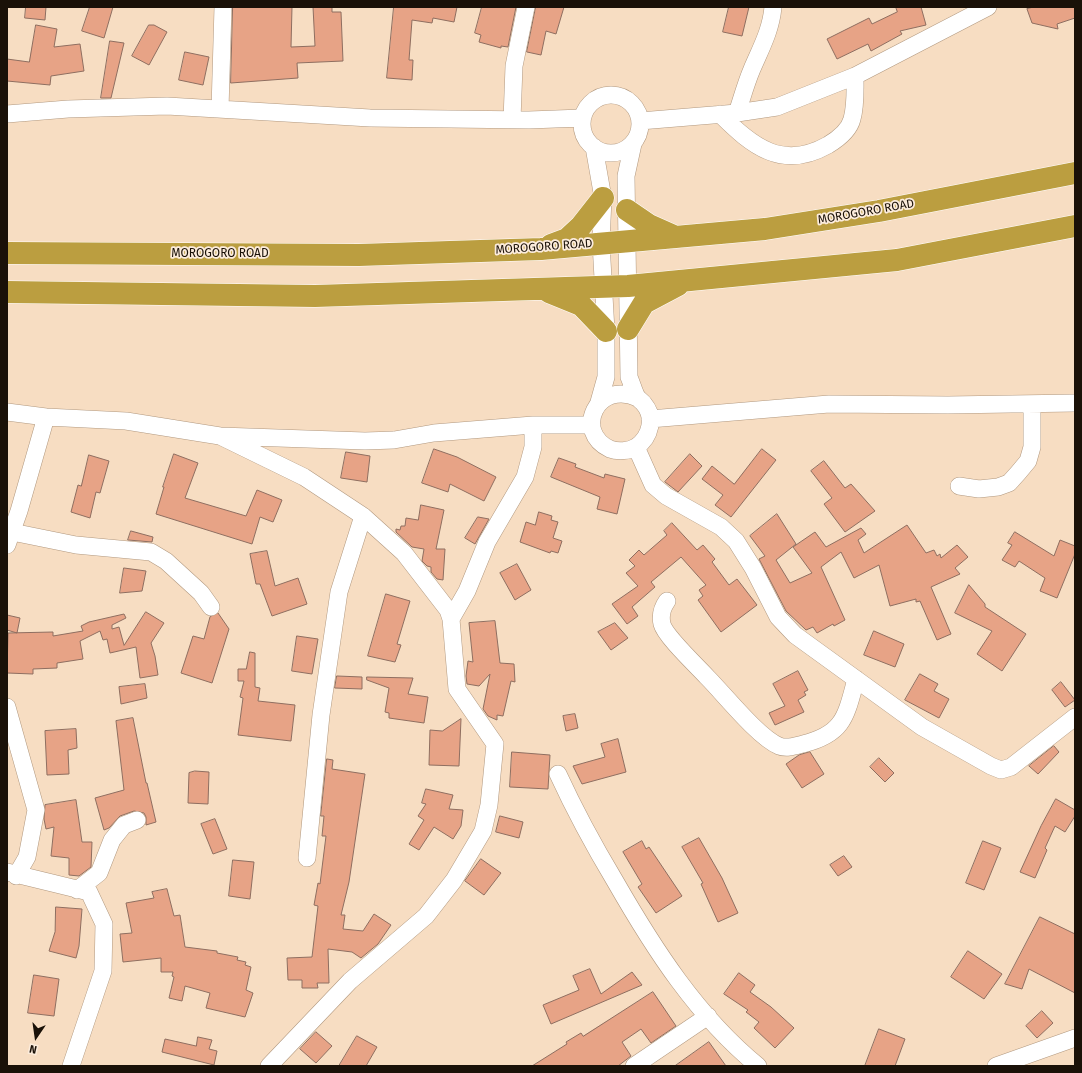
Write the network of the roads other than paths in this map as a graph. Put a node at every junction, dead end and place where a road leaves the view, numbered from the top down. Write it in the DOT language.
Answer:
graph roads {
  1 [pos="223,7"];
  2 [pos="526,7"];
  3 [pos="774,7"];
  4 [pos="988,7"];
  5 [pos="855,76"];
  6 [pos="220,109"];
  7 [pos="737,113"];
  8 [pos="7,114"];
  9 [pos="720,114"];
  10 [pos="582,118"];
  11 [pos="512,120"];
  12 [pos="640,120"];
  13 [pos="632,144"];
  14 [pos="594,148"];
  15 [pos="1075,173"];
  16 [pos="602,198"];
  17 [pos="627,210"];
  18 [pos="1075,226"];
  19 [pos="679,238"];
  20 [pos="628,242"];
  21 [pos="601,243"];
  22 [pos="540,249"];
  23 [pos="7,253"];
  24 [pos="686,281"];
  25 [pos="628,286"];
  26 [pos="603,287"];
  27 [pos="543,289"];
  28 [pos="7,292"];
  29 [pos="628,329"];
  30 [pos="606,331"];
  31 [pos="638,398"];
  32 [pos="599,402"];
  33 [pos="1032,404"];
  34 [pos="1075,404"];
  35 [pos="7,412"];
  36 [pos="46,417"];
  37 [pos="650,418"];
  38 [pos="533,425"];
  39 [pos="592,425"];
  40 [pos="220,436"];
  41 [pos="636,447"];
  42 [pos="959,486"];
  43 [pos="363,516"];
  44 [pos="10,539"];
  45 [pos="667,601"];
  46 [pos="211,607"];
  47 [pos="451,619"];
  48 [pos="856,679"];
  49 [pos="7,707"];
  50 [pos="1075,717"];
  51 [pos="558,774"];
  52 [pos="137,820"];
  53 [pos="307,858"];
  54 [pos="12,874"];
  55 [pos="77,890"];
  56 [pos="708,1016"];
  57 [pos="1075,1038"];
  58 [pos="71,1066"];
  59 [pos="269,1066"];
  60 [pos="634,1066"];
  61 [pos="758,1066"];
  62 [pos="996,1066"];
  1 -- 6 [label="street"];
  2 -- 11 [label="street"];
  3 -- 7 [label="street"];
  4 -- 5 [label="street"];
  5 -- 7 [label="street"];
  5 -- 9 [label="street"];
  6 -- 8 [label="street"];
  6 -- 11 [label="street"];
  7 -- 9 [label="street"];
  9 -- 12 [label="street"];
  10 -- 11 [label="street"];
  10 -- 12 [label="street"];
  10 -- 14 [label="street"];
  12 -- 13 [label="street"];
  13 -- 14 [label="street"];
  13 -- 17 [label="street"];
  14 -- 16 [label="street"];
  15 -- 19 [label="highway, MOROGORO ROAD"];
  16 -- 21 [label="street"];
  16 -- 22 [label="highway"];
  17 -- 19 [label="highway"];
  17 -- 20 [label="street"];
  18 -- 24 [label="highway"];
  19 -- 20 [label="highway, MOROGORO ROAD"];
  20 -- 21 [label="highway, MOROGORO ROAD"];
  20 -- 25 [label="street"];
  21 -- 22 [label="highway, MOROGORO ROAD"];
  21 -- 26 [label="street"];
  22 -- 23 [label="highway, MOROGORO ROAD"];
  24 -- 25 [label="highway"];
  24 -- 29 [label="highway"];
  25 -- 26 [label="highway"];
  25 -- 29 [label="street"];
  26 -- 27 [label="highway"];
  26 -- 30 [label="street"];
  27 -- 28 [label="highway"];
  27 -- 30 [label="highway"];
  29 -- 31 [label="street"];
  30 -- 32 [label="street"];
  31 -- 32 [label="street"];
  31 -- 37 [label="street"];
  32 -- 39 [label="street"];
  33 -- 34 [label="street"];
  33 -- 37 [label="street"];
  33 -- 42 [label="street"];
  35 -- 36 [label="street"];
  36 -- 40 [label="street"];
  36 -- 44 [label="street"];
  37 -- 41 [label="street"];
  38 -- 39 [label="street"];
  38 -- 40 [label="street"];
  38 -- 47 [label="street"];
  39 -- 41 [label="street"];
  40 -- 43 [label="street"];
  41 -- 48 [label="street"];
  43 -- 47 [label="street"];
  43 -- 53 [label="street"];
  44 -- 46 [label="street"];
  45 -- 48 [label="street"];
  47 -- 59 [label="street"];
  48 -- 50 [label="street"];
  49 -- 54 [label="street"];
  51 -- 56 [label="street"];
  52 -- 55 [label="street"];
  54 -- 55 [label="street"];
  55 -- 58 [label="street"];
  56 -- 60 [label="street"];
  56 -- 61 [label="street"];
  57 -- 62 [label="street"];
}
